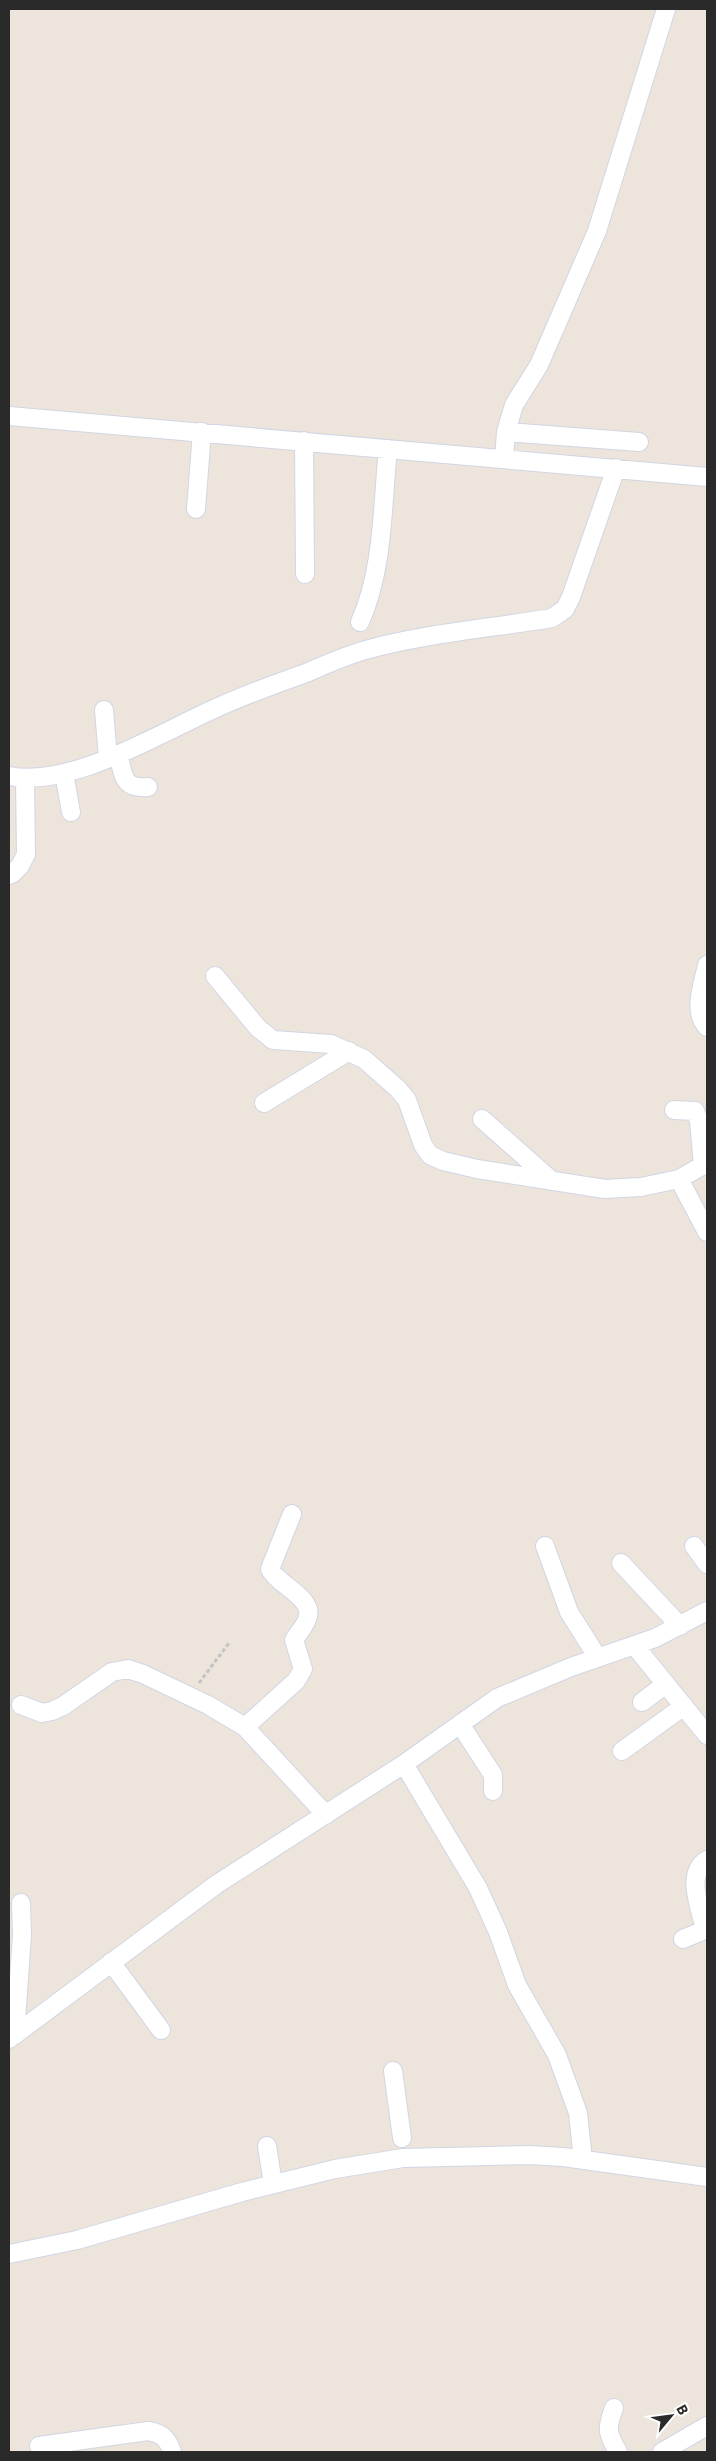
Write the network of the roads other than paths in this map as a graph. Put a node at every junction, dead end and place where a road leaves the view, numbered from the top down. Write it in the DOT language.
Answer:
graph roads {
  1 [pos="666,9"];
  2 [pos="9,416"];
  3 [pos="202,432"];
  4 [pos="506,432"];
  5 [pos="304,441"];
  6 [pos="638,442"];
  7 [pos="388,449"];
  8 [pos="504,458"];
  9 [pos="616,468"];
  10 [pos="707,477"];
  11 [pos="196,508"];
  12 [pos="305,574"];
  13 [pos="360,622"];
  14 [pos="104,710"];
  15 [pos="113,756"];
  16 [pos="64,773"];
  17 [pos="17,778"];
  18 [pos="148,787"];
  19 [pos="71,812"];
  20 [pos="9,875"];
  21 [pos="707,965"];
  22 [pos="215,976"];
  23 [pos="707,1027"];
  24 [pos="349,1051"];
  25 [pos="264,1103"];
  26 [pos="674,1110"];
  27 [pos="482,1119"];
  28 [pos="705,1165"];
  29 [pos="679,1179"];
  30 [pos="552,1181"];
  31 [pos="707,1232"];
  32 [pos="292,1514"];
  33 [pos="546,1546"];
  34 [pos="694,1546"];
  35 [pos="621,1563"];
  36 [pos="707,1564"];
  37 [pos="707,1611"];
  38 [pos="680,1626"];
  39 [pos="634,1645"];
  40 [pos="598,1658"];
  41 [pos="666,1684"];
  42 [pos="642,1702"];
  43 [pos="21,1704"];
  44 [pos="684,1706"];
  45 [pos="460,1724"];
  46 [pos="244,1727"];
  47 [pos="707,1735"];
  48 [pos="622,1751"];
  49 [pos="404,1764"];
  50 [pos="493,1791"];
  51 [pos="326,1815"];
  52 [pos="707,1860"];
  53 [pos="21,1904"];
  54 [pos="683,1939"];
  55 [pos="111,1962"];
  56 [pos="161,2030"];
  57 [pos="12,2037"];
  58 [pos="393,2071"];
  59 [pos="268,2146"];
  60 [pos="403,2150"];
  61 [pos="583,2160"];
  62 [pos="707,2178"];
  63 [pos="274,2184"];
  64 [pos="9,2254"];
  65 [pos="614,2408"];
  66 [pos="707,2426"];
  67 [pos="111,2445"];
  68 [pos="39,2446"];
  69 [pos="172,2452"];
  70 [pos="618,2452"];
  71 [pos="662,2452"];
  1 -- 4 [label="street"];
  2 -- 3 [label="street"];
  3 -- 5 [label="street"];
  3 -- 11 [label="street"];
  4 -- 6 [label="street"];
  4 -- 8 [label="street"];
  5 -- 7 [label="street"];
  5 -- 12 [label="street"];
  7 -- 8 [label="street"];
  7 -- 13 [label="street"];
  8 -- 9 [label="street"];
  9 -- 10 [label="street"];
  9 -- 15 [label="street"];
  14 -- 15 [label="street"];
  15 -- 16 [label="street"];
  15 -- 18 [label="street"];
  16 -- 17 [label="street"];
  16 -- 19 [label="street"];
  17 -- 20 [label="street"];
  21 -- 23 [label="street"];
  22 -- 24 [label="street"];
  24 -- 25 [label="street"];
  24 -- 30 [label="street"];
  26 -- 28 [label="street"];
  27 -- 30 [label="street"];
  28 -- 29 [label="street"];
  29 -- 30 [label="street"];
  29 -- 31 [label="street"];
  32 -- 46 [label="street"];
  33 -- 40 [label="street"];
  34 -- 36 [label="street"];
  35 -- 38 [label="street"];
  37 -- 38 [label="street"];
  38 -- 39 [label="street"];
  39 -- 40 [label="street"];
  39 -- 41 [label="street"];
  40 -- 45 [label="street"];
  41 -- 42 [label="street"];
  41 -- 44 [label="street"];
  43 -- 46 [label="street"];
  44 -- 47 [label="street"];
  44 -- 48 [label="street"];
  45 -- 49 [label="street"];
  45 -- 50 [label="street"];
  46 -- 51 [label="street"];
  49 -- 51 [label="street"];
  49 -- 61 [label="street"];
  51 -- 55 [label="street"];
  52 -- 54 [label="street"];
  53 -- 57 [label="street"];
  55 -- 56 [label="street"];
  55 -- 57 [label="street"];
  58 -- 60 [label="street"];
  59 -- 63 [label="street"];
  60 -- 61 [label="street"];
  60 -- 63 [label="street"];
  61 -- 62 [label="street"];
  63 -- 64 [label="street"];
  65 -- 70 [label="street"];
  66 -- 71 [label="street"];
  67 -- 68 [label="street"];
  67 -- 69 [label="street"];
}
